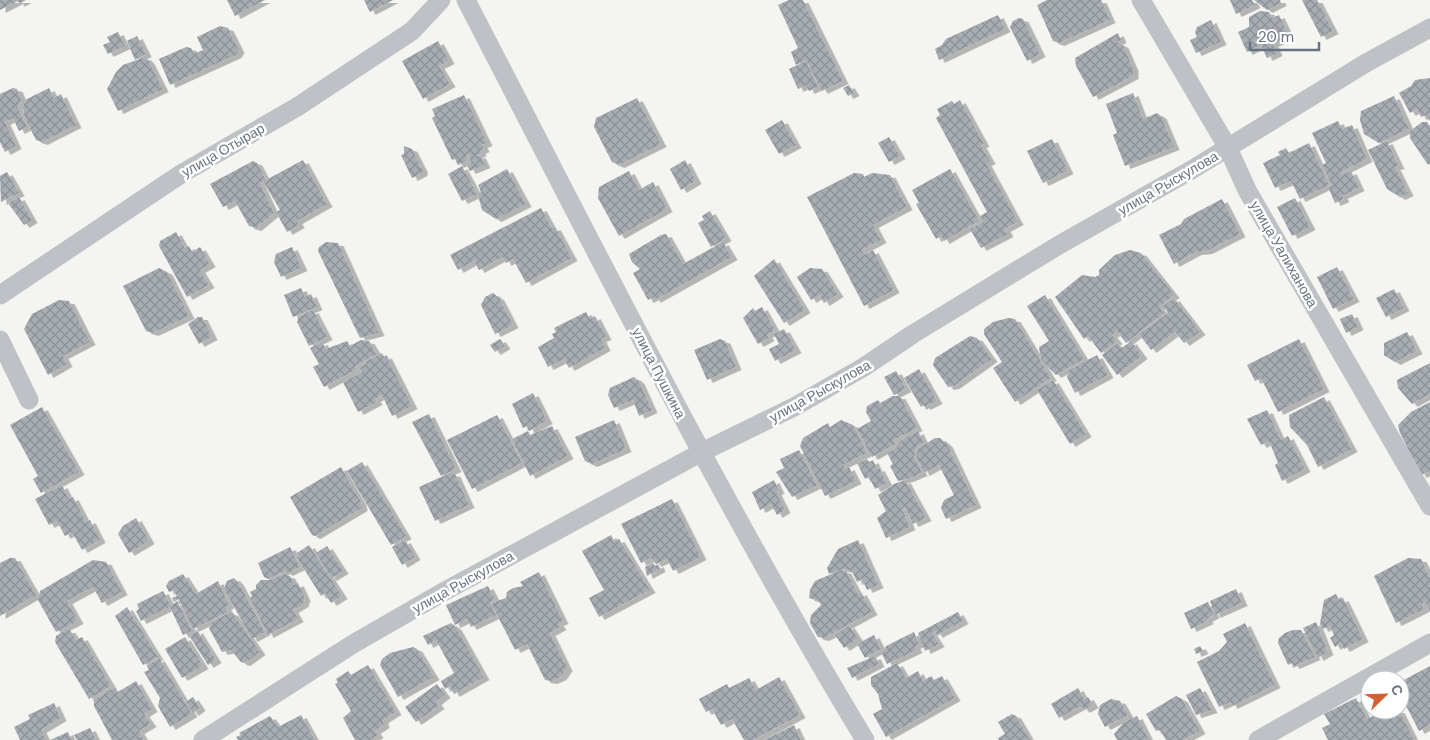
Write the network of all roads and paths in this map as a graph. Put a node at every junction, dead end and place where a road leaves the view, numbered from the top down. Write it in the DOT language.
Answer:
graph roads {
  1 [pos="441,0"];
  2 [pos="466,0"];
  3 [pos="1140,0"];
  4 [pos="1430,28"];
  5 [pos="1228,148"];
  6 [pos="0,294"];
  7 [pos="0,340"];
  8 [pos="29,400"];
  9 [pos="702,452"];
  10 [pos="1430,506"];
  11 [pos="1430,643"];
  12 [pos="203,740"];
  13 [pos="864,740"];
  14 [pos="1258,740"];
  1 -- 6 [label="street, улица Отырар"];
  2 -- 9 [label="street, улица Пушкина"];
  3 -- 5 [label="street, улица Уалиханова"];
  4 -- 5 [label="street, улица Рыскулова"];
  5 -- 9 [label="street, улица Рыскулова"];
  5 -- 10 [label="street, улица Уалиханова"];
  7 -- 8 [label="street"];
  9 -- 12 [label="street, улица Рыскулова"];
  9 -- 13 [label="street, улица Пушкина"];
  11 -- 14 [label="street"];
}
